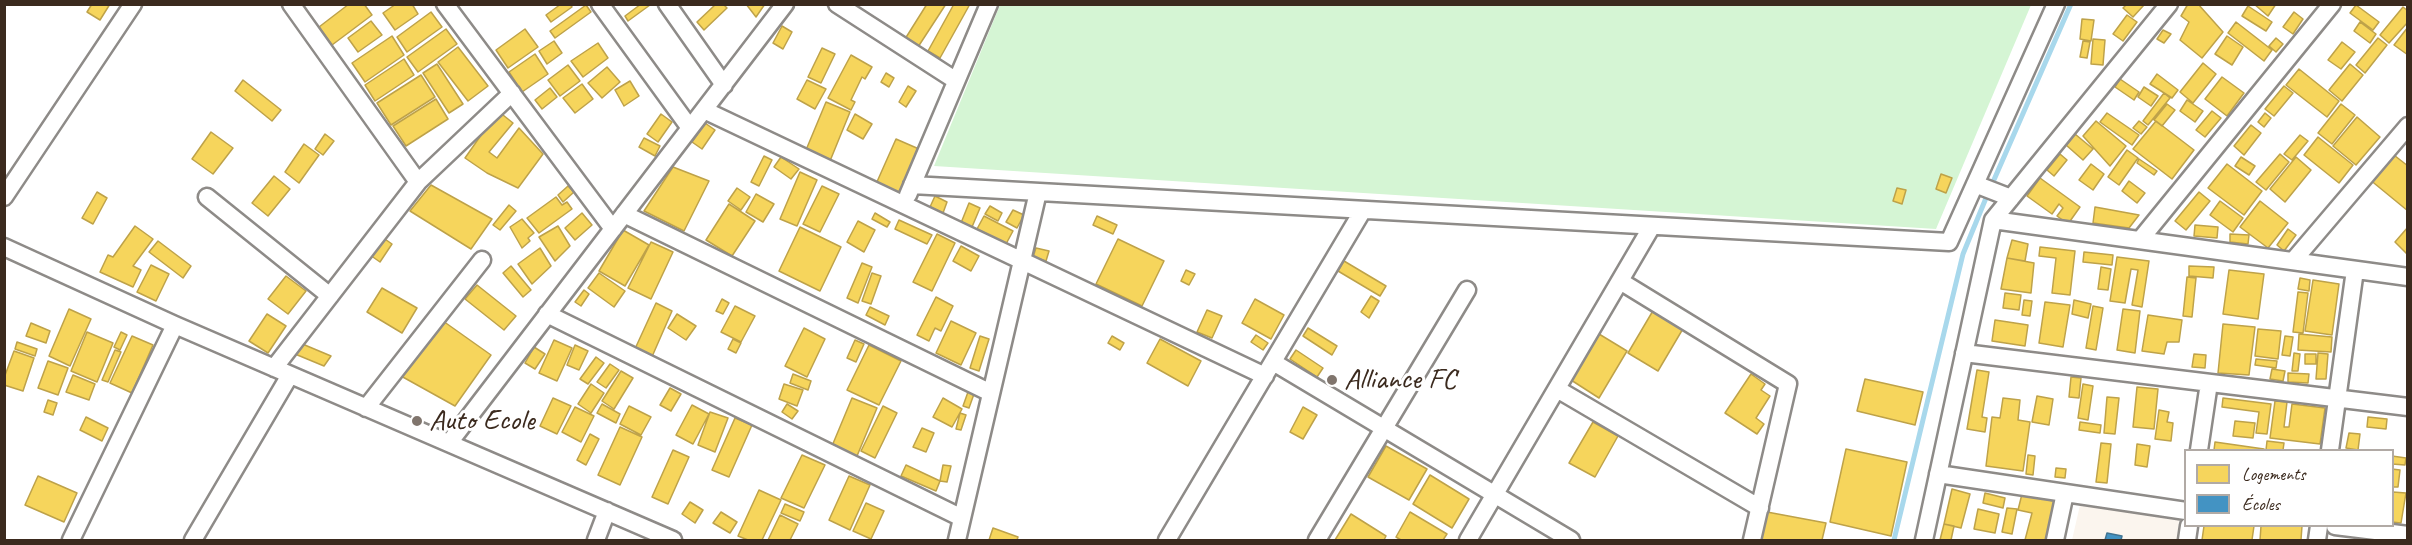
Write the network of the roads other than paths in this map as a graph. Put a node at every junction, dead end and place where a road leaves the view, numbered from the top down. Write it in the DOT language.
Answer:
graph roads {
  1 [pos="133,4"];
  2 [pos="291,4"];
  3 [pos="445,4"];
  4 [pos="600,4"];
  5 [pos="667,4"];
  6 [pos="785,4"];
  7 [pos="837,4"];
  8 [pos="988,4"];
  9 [pos="2056,4"];
  10 [pos="2169,4"];
  11 [pos="2332,4"];
  12 [pos="955,80"];
  13 [pos="724,85"];
  14 [pos="512,93"];
  15 [pos="704,110"];
  16 [pos="2408,126"];
  17 [pos="690,128"];
  18 [pos="418,182"];
  19 [pos="1975,184"];
  20 [pos="912,185"];
  21 [pos="1038,192"];
  22 [pos="4,197"];
  23 [pos="207,197"];
  24 [pos="2011,198"];
  25 [pos="903,203"];
  26 [pos="1363,210"];
  27 [pos="624,214"];
  28 [pos="1993,220"];
  29 [pos="1652,226"];
  30 [pos="613,229"];
  31 [pos="2140,240"];
  32 [pos="4,247"];
  33 [pos="1022,259"];
  34 [pos="482,260"];
  35 [pos="2293,261"];
  36 [pos="2355,270"];
  37 [pos="2408,277"];
  38 [pos="1620,281"];
  39 [pos="1467,290"];
  40 [pos="330,296"];
  41 [pos="547,314"];
  42 [pos="175,325"];
  43 [pos="1964,353"];
  44 [pos="274,368"];
  45 [pos="1269,369"];
  46 [pos="290,375"];
  47 [pos="2209,383"];
  48 [pos="1557,388"];
  49 [pos="991,393"];
  50 [pos="2337,399"];
  51 [pos="2408,407"];
  52 [pos="366,408"];
  53 [pos="1384,429"];
  54 [pos="448,443"];
  55 [pos="2199,449"];
  56 [pos="2330,449"];
  57 [pos="1938,474"];
  58 [pos="2065,493"];
  59 [pos="1494,495"];
  60 [pos="1760,508"];
  61 [pos="607,511"];
  62 [pos="2184,511"];
  63 [pos="962,518"];
  64 [pos="2350,527"];
  65 [pos="2408,535"];
  66 [pos="71,540"];
  67 [pos="193,540"];
  68 [pos="596,540"];
  69 [pos="673,540"];
  70 [pos="957,540"];
  71 [pos="1167,540"];
  72 [pos="1317,540"];
  73 [pos="1468,540"];
  74 [pos="1571,540"];
  75 [pos="1752,540"];
  76 [pos="1924,540"];
  77 [pos="2055,540"];
  1 -- 22 [label="street"];
  2 -- 18 [label="street"];
  3 -- 14 [label="street"];
  4 -- 17 [label="street"];
  5 -- 13 [label="street"];
  6 -- 13 [label="street"];
  7 -- 12 [label="street"];
  8 -- 12 [label="street"];
  9 -- 19 [label="street"];
  10 -- 24 [label="street"];
  11 -- 31 [label="street"];
  12 -- 20 [label="street"];
  13 -- 15 [label="street"];
  14 -- 18 [label="street"];
  14 -- 30 [label="street"];
  15 -- 17 [label="street"];
  15 -- 25 [label="street"];
  16 -- 35 [label="street"];
  17 -- 27 [label="street"];
  18 -- 40 [label="street"];
  19 -- 24 [label="street"];
  19 -- 29 [label="street"];
  20 -- 21 [label="street"];
  20 -- 25 [label="street"];
  21 -- 26 [label="street"];
  21 -- 33 [label="street"];
  23 -- 40 [label="street"];
  24 -- 28 [label="street"];
  25 -- 33 [label="street"];
  26 -- 29 [label="street"];
  26 -- 45 [label="street"];
  27 -- 30 [label="street"];
  27 -- 49 [label="street"];
  28 -- 31 [label="street"];
  28 -- 43 [label="street"];
  29 -- 38 [label="street"];
  30 -- 41 [label="street"];
  31 -- 35 [label="street"];
  32 -- 42 [label="street"];
  33 -- 45 [label="street"];
  33 -- 49 [label="street"];
  34 -- 52 [label="street"];
  35 -- 36 [label="street"];
  36 -- 37 [label="street"];
  36 -- 50 [label="street"];
  38 -- 48 [label="street"];
  38 -- 60 [label="street"];
  39 -- 53 [label="street"];
  40 -- 44 [label="street"];
  41 -- 54 [label="street"];
  41 -- 63 [label="street"];
  42 -- 44 [label="street"];
  42 -- 66 [label="street"];
  43 -- 47 [label="street"];
  43 -- 57 [label="street"];
  44 -- 46 [label="street"];
  45 -- 53 [label="street"];
  45 -- 71 [label="street"];
  46 -- 52 [label="street"];
  46 -- 67 [label="street"];
  47 -- 50 [label="street"];
  47 -- 55 [label="street"];
  48 -- 59 [label="street"];
  48 -- 60 [label="street"];
  49 -- 63 [label="street"];
  50 -- 51 [label="street"];
  50 -- 56 [label="street"];
  52 -- 54 [label="street"];
  53 -- 59 [label="street"];
  53 -- 72 [label="street"];
  54 -- 61 [label="street"];
  57 -- 58 [label="street"];
  57 -- 76 [label="street"];
  58 -- 62 [label="street"];
  58 -- 77 [label="street"];
  59 -- 73 [label="street"];
  59 -- 74 [label="street"];
  60 -- 75 [label="street"];
  61 -- 68 [label="street"];
  61 -- 69 [label="street"];
  63 -- 70 [label="street"];
  64 -- 65 [label="street"];
}
